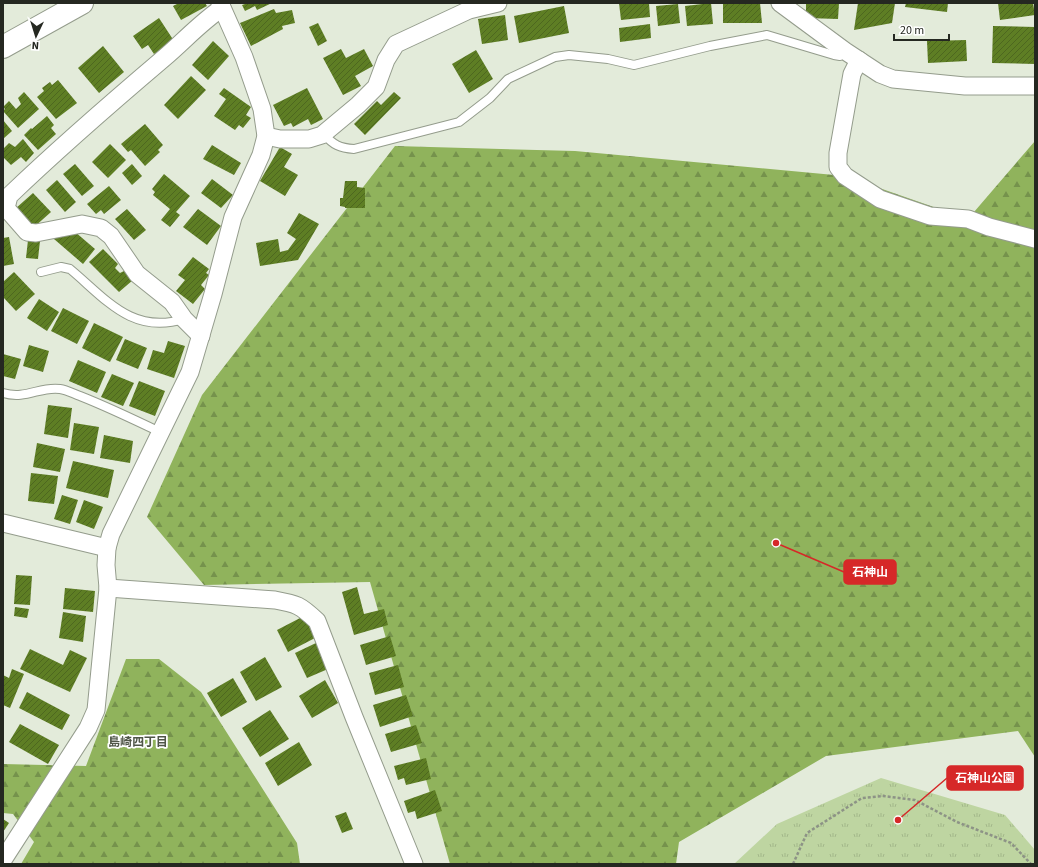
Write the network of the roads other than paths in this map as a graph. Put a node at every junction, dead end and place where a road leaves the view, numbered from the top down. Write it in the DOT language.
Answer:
graph roads {
  1 [pos="82,3"];
  2 [pos="780,3"];
  3 [pos="492,4"];
  4 [pos="221,5"];
  5 [pos="3,47"];
  6 [pos="845,51"];
  7 [pos="859,60"];
  8 [pos="1035,86"];
  9 [pos="324,134"];
  10 [pos="266,136"];
  11 [pos="1035,239"];
  12 [pos="41,272"];
  13 [pos="184,319"];
  14 [pos="201,336"];
  15 [pos="3,393"];
  16 [pos="162,433"];
  17 [pos="3,523"];
  18 [pos="107,548"];
  19 [pos="108,588"];
  20 [pos="3,860"];
  21 [pos="414,864"];
  1 -- 5 [label="street"];
  2 -- 6 [label="street"];
  3 -- 9 [label="street"];
  4 -- 10 [label="street"];
  4 -- 13 [label="street"];
  6 -- 7 [label="street"];
  6 -- 9 [label="lane"];
  7 -- 8 [label="street"];
  7 -- 11 [label="street"];
  9 -- 10 [label="street"];
  10 -- 14 [label="street"];
  12 -- 13 [label="lane"];
  13 -- 14 [label="street"];
  14 -- 16 [label="street"];
  15 -- 16 [label="lane"];
  16 -- 18 [label="street"];
  17 -- 18 [label="street"];
  18 -- 19 [label="street"];
  19 -- 20 [label="street"];
  19 -- 21 [label="street"];
}
